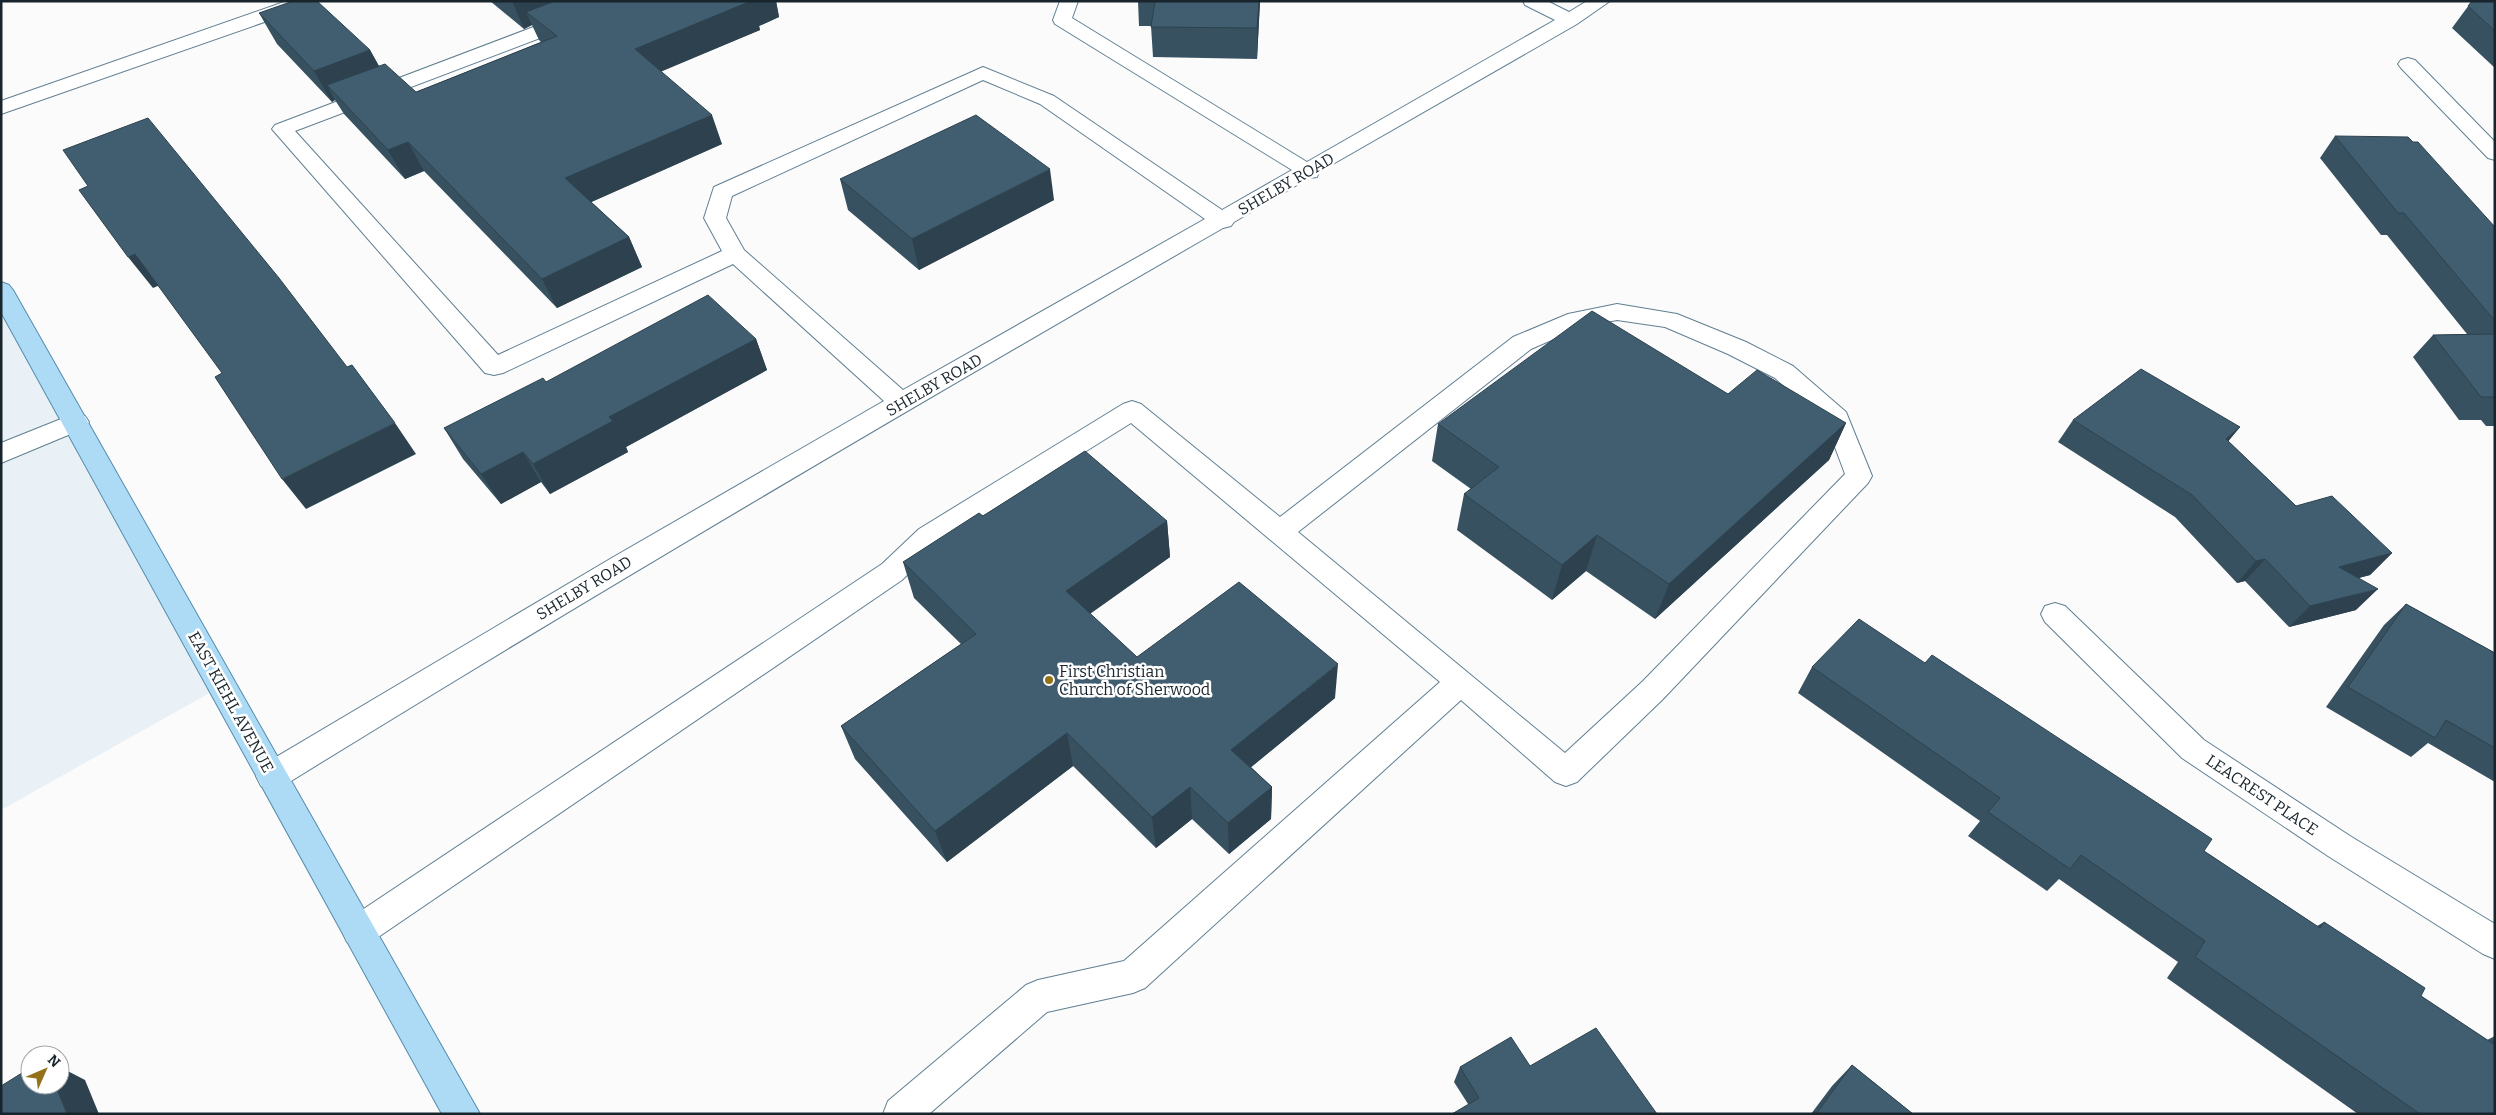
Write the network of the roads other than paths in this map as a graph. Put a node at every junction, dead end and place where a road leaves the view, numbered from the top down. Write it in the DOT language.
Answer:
graph roads {
  1 [pos="306,1"];
  2 [pos="620,1"];
  3 [pos="1069,1"];
  4 [pos="1532,1"];
  5 [pos="1601,1"];
  6 [pos="1570,20"];
  7 [pos="2408,64"];
  8 [pos="1,108"];
  9 [pos="2495,154"];
  10 [pos="1309,172"];
  11 [pos="1222,221"];
  12 [pos="736,254"];
  13 [pos="1,290"];
  14 [pos="902,403"];
  15 [pos="76,422"];
  16 [pos="1,454"];
  17 [pos="1279,532"];
  18 [pos="2055,614"];
  19 [pos="1461,682"];
  20 [pos="272,776"];
  21 [pos="359,931"];
  22 [pos="2495,943"];
  23 [pos="462,1114"];
  24 [pos="901,1114"];
  1 -- 8 [label="street"];
  2 -- 12 [label="street"];
  3 -- 10 [label="street"];
  4 -- 6 [label="street"];
  5 -- 6 [label="street, SHELBY ROAD"];
  6 -- 10 [label="street, SHELBY ROAD"];
  7 -- 9 [label="street"];
  10 -- 11 [label="street, SHELBY ROAD"];
  11 -- 12 [label="street"];
  11 -- 14 [label="street, SHELBY ROAD"];
  12 -- 14 [label="street"];
  13 -- 15 [label="main road, EAST KIEHL AVENUE"];
  14 -- 20 [label="street, SHELBY ROAD"];
  15 -- 16 [label="street"];
  15 -- 20 [label="main road, EAST KIEHL AVENUE"];
  17 -- 19 [label="street"];
  17 -- 19 [label="street"];
  17 -- 21 [label="street"];
  18 -- 22 [label="street, LEACREST PLACE"];
  19 -- 24 [label="street"];
  20 -- 21 [label="main road, EAST KIEHL AVENUE"];
  21 -- 23 [label="main road, EAST KIEHL AVENUE"];
}
